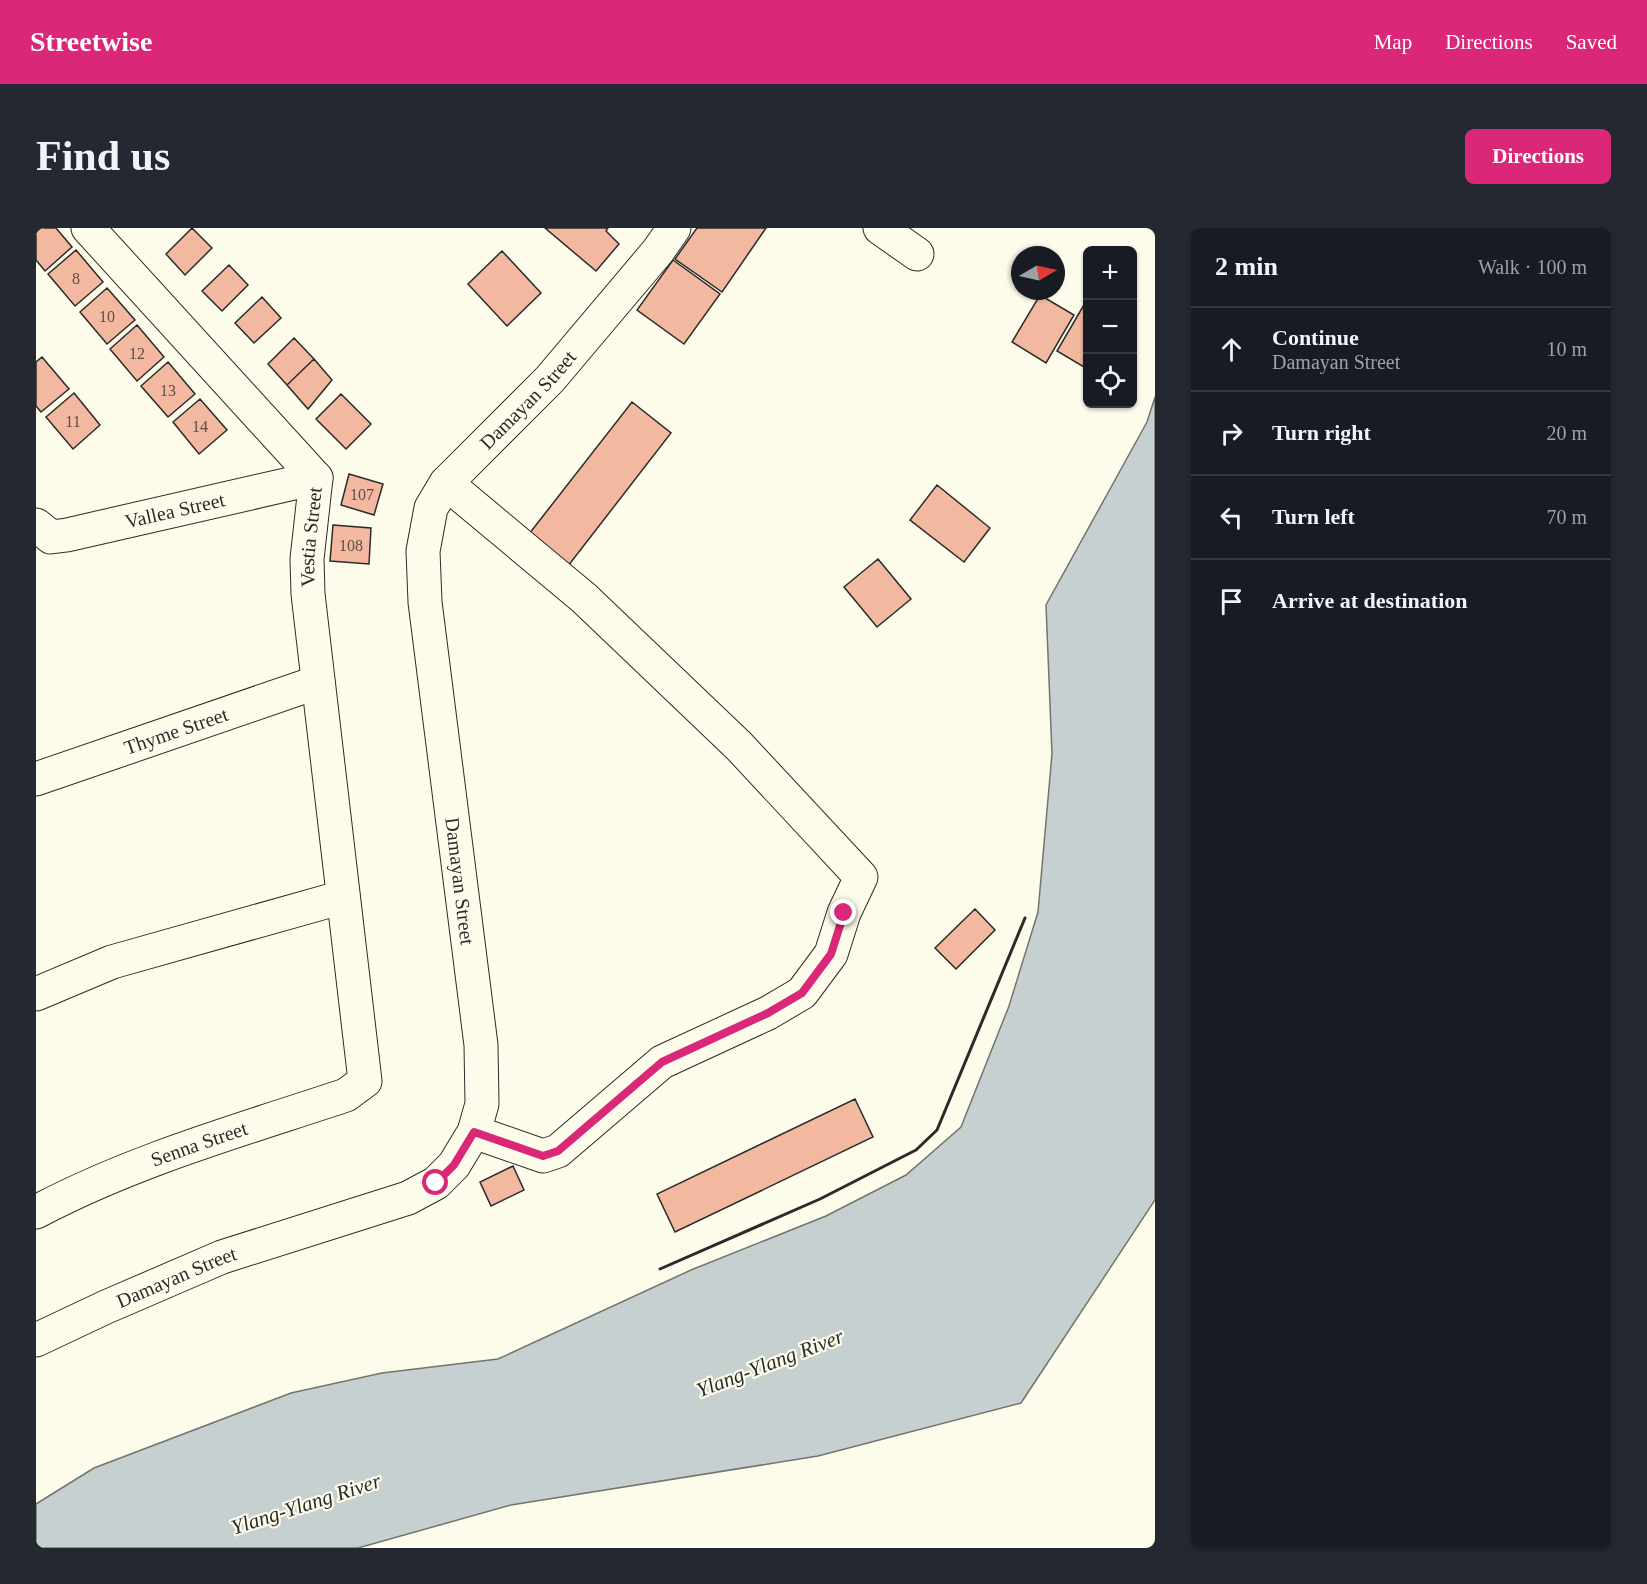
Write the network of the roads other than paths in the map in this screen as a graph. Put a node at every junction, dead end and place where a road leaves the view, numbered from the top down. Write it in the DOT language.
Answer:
graph roads {
  1 [pos="88,228"];
  2 [pos="674,228"];
  3 [pos="880,228"];
  4 [pos="917,254"];
  5 [pos="316,478"];
  6 [pos="446,483"];
  7 [pos="36,525"];
  8 [pos="318,682"];
  9 [pos="36,779"];
  10 [pos="344,897"];
  11 [pos="36,994"];
  12 [pos="365,1081"];
  13 [pos="474,1132"];
  14 [pos="36,1212"];
  15 [pos="36,1340"];
  1 -- 5 [label="street, Vestia Street"];
  2 -- 6 [label="street, Damayan Street"];
  3 -- 4 [label="street"];
  5 -- 7 [label="street, Vallea Street"];
  5 -- 8 [label="street, Vestia Street"];
  6 -- 13 [label="street, Damayan Street"];
  6 -- 13 [label="street"];
  8 -- 9 [label="street, Thyme Street"];
  8 -- 10 [label="street, Vestia Street"];
  10 -- 11 [label="street"];
  10 -- 12 [label="street, Vestia Street"];
  12 -- 14 [label="street, Senna Street"];
  13 -- 15 [label="street, Damayan Street"];
}
